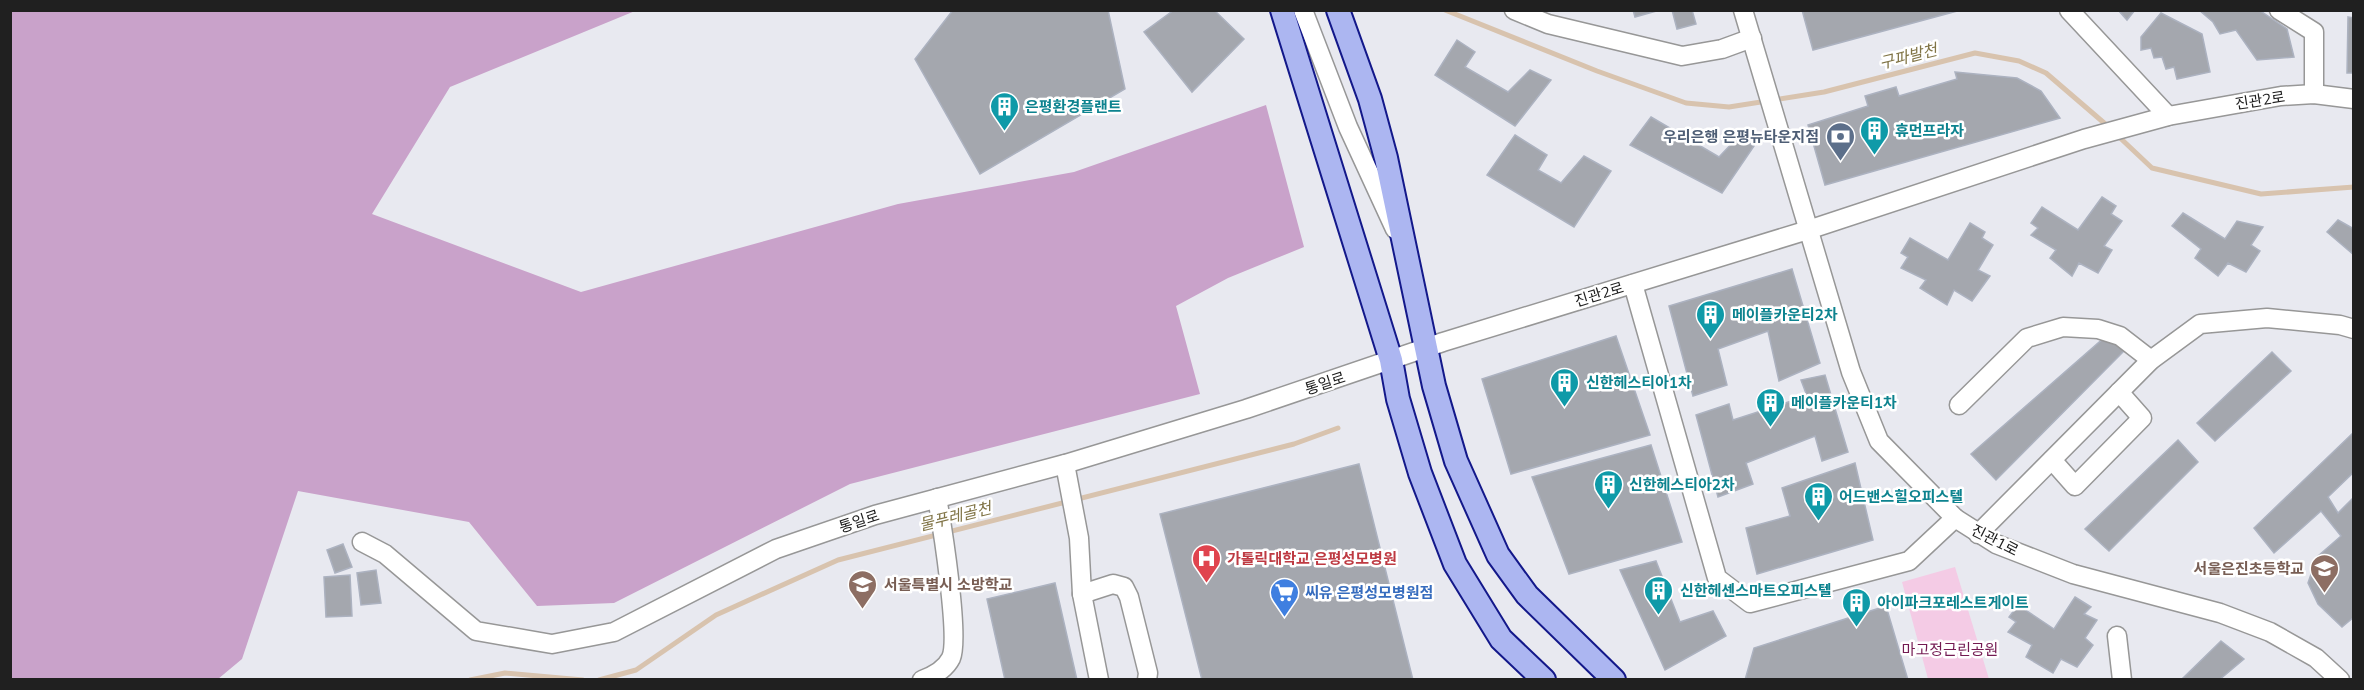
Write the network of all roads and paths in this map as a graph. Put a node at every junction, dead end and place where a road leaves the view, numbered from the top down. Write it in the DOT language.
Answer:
graph roads {
  1 [pos="1282,10"];
  2 [pos="1303,10"];
  3 [pos="1338,10"];
  4 [pos="1514,10"];
  5 [pos="1743,10"];
  6 [pos="2069,10"];
  7 [pos="2279,10"];
  8 [pos="1752,38"];
  9 [pos="2314,94"];
  10 [pos="2354,99"];
  11 [pos="2168,116"];
  12 [pos="1808,230"];
  13 [pos="1403,248"];
  14 [pos="1633,284"];
  15 [pos="2354,329"];
  16 [pos="1425,348"];
  17 [pos="1391,360"];
  18 [pos="2151,360"];
  19 [pos="2119,392"];
  20 [pos="1959,405"];
  21 [pos="2052,460"];
  22 [pos="1066,471"];
  23 [pos="937,498"];
  24 [pos="1955,518"];
  25 [pos="1978,534"];
  26 [pos="362,542"];
  27 [pos="1082,594"];
  28 [pos="2116,636"];
  29 [pos="922,680"];
  30 [pos="1099,680"];
  31 [pos="1147,680"];
  32 [pos="1544,680"];
  33 [pos="1614,680"];
  34 [pos="2122,680"];
  35 [pos="2340,680"];
  1 -- 17 [label="main road"];
  2 -- 13 [label="street"];
  3 -- 13 [label="main road"];
  4 -- 8 [label="street"];
  5 -- 8 [label="street"];
  6 -- 11 [label="street"];
  7 -- 9 [label="street"];
  8 -- 12 [label="street"];
  9 -- 10 [label="street, 진관2로"];
  9 -- 11 [label="street, 진관2로"];
  11 -- 12 [label="street, 진관2로"];
  12 -- 14 [label="street, 진관2로"];
  12 -- 24 [label="street, 진관1로"];
  13 -- 16 [label="main road"];
  14 -- 16 [label="street, 진관2로"];
  14 -- 24 [label="street"];
  15 -- 18 [label="street"];
  16 -- 17 [label="street, 진관2로"];
  16 -- 33 [label="main road"];
  17 -- 22 [label="street, 통일로"];
  17 -- 32 [label="main road"];
  18 -- 19 [label="street"];
  18 -- 20 [label="street"];
  19 -- 21 [label="street"];
  19 -- 21 [label="street"];
  21 -- 25 [label="street"];
  22 -- 23 [label="street, 통일로"];
  22 -- 27 [label="street"];
  23 -- 26 [label="street, 통일로"];
  23 -- 29 [label="street"];
  24 -- 25 [label="street, 진관1로"];
  25 -- 35 [label="street, 진관1로"];
  27 -- 30 [label="street"];
  27 -- 31 [label="street"];
  28 -- 34 [label="street"];
}
